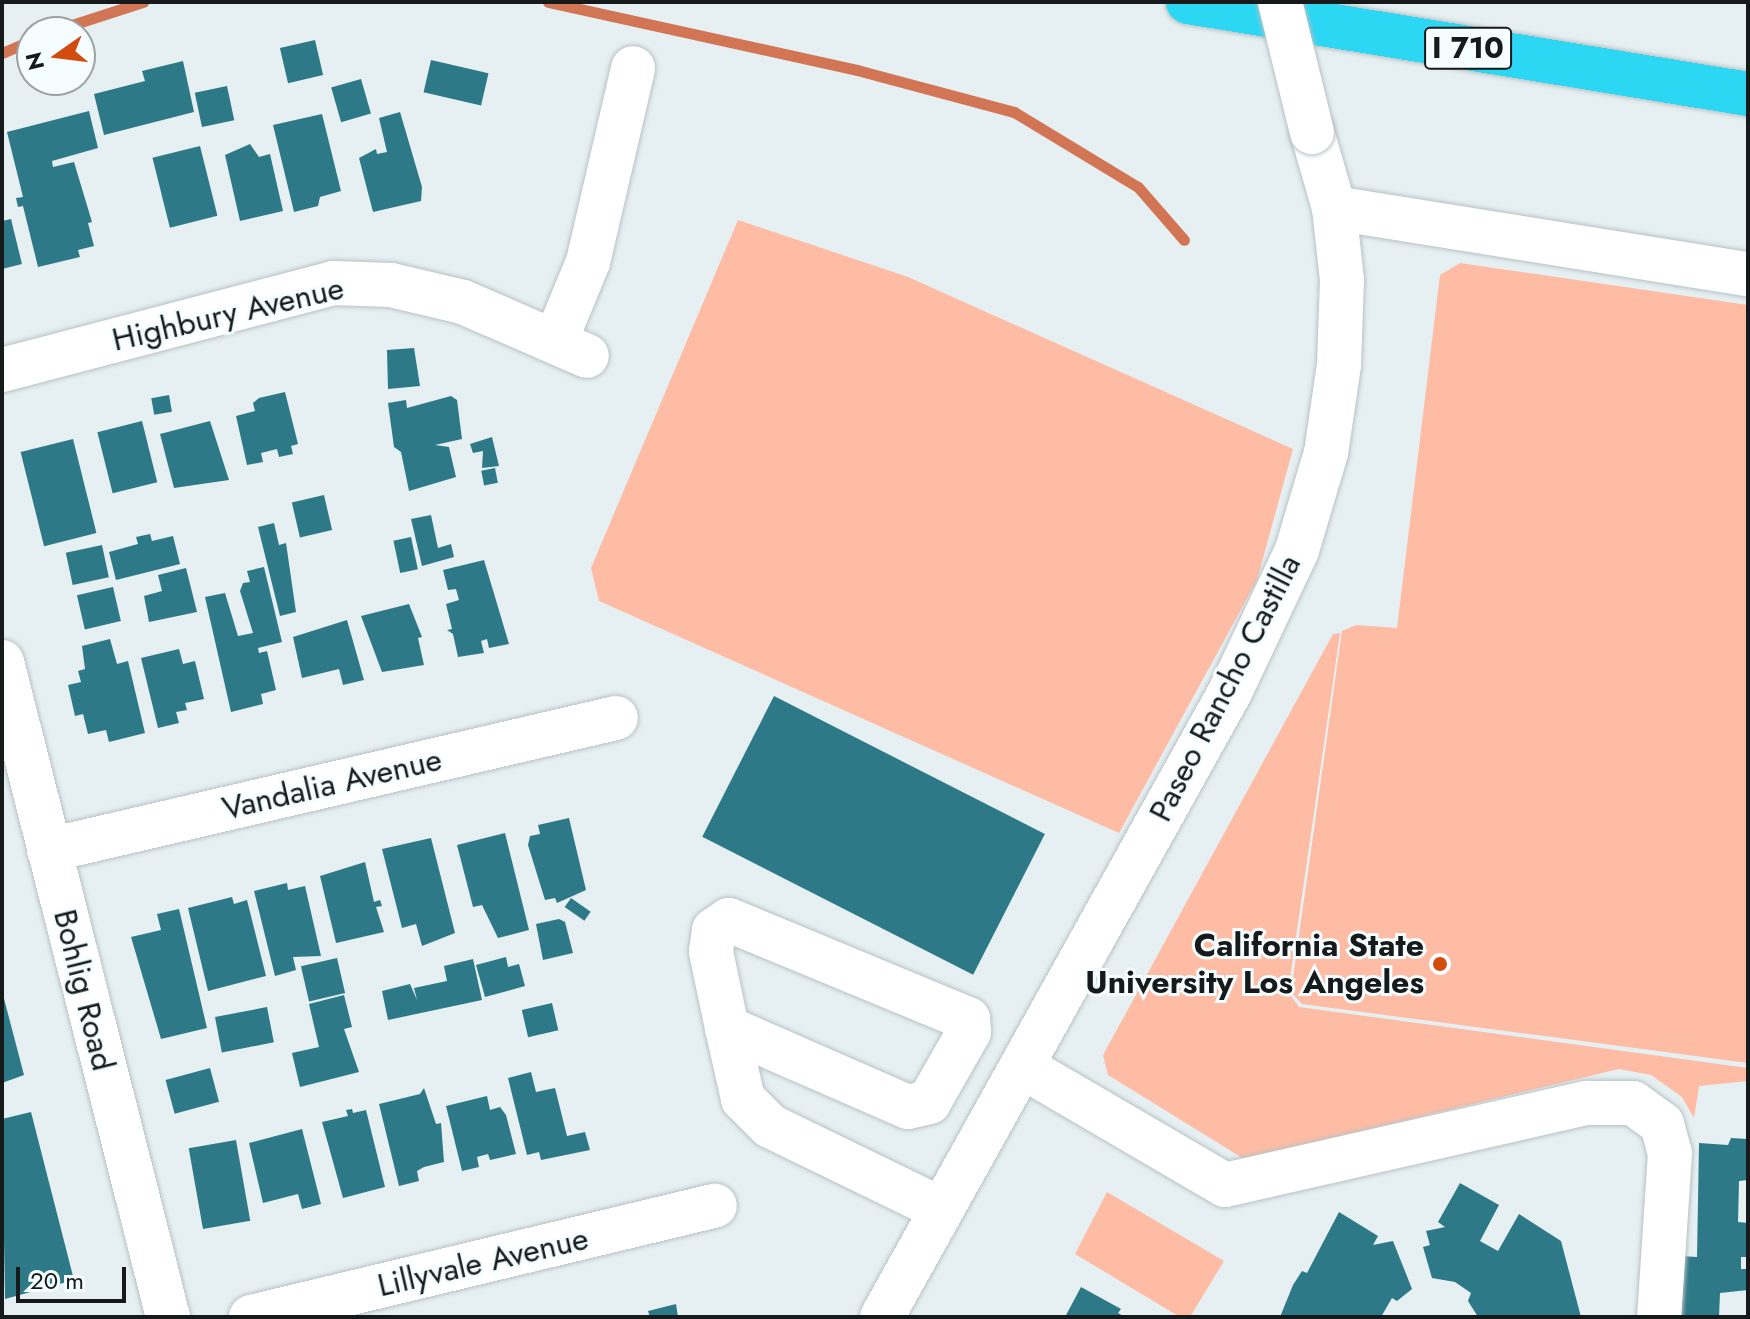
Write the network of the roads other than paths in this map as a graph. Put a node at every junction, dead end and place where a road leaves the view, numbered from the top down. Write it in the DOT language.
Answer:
graph roads {
  1 [pos="1188,2"];
  2 [pos="1280,2"];
  3 [pos="633,68"];
  4 [pos="1748,94"];
  5 [pos="1334,208"];
  6 [pos="1748,274"];
  7 [pos="2,370"];
  8 [pos="2,662"];
  9 [pos="616,718"];
  10 [pos="49,850"];
  11 [pos="727,1028"];
  12 [pos="1023,1067"];
  13 [pos="715,1206"];
  14 [pos="941,1209"];
  15 [pos="168,1317"];
  16 [pos="251,1317"];
  17 [pos="882,1317"];
  18 [pos="1659,1317"];
  1 -- 4 [label="highway, I 710"];
  2 -- 5 [label="street, Paseo Rancho Castilla, bridge"];
  3 -- 7 [label="street, Highbury Avenue"];
  5 -- 6 [label="street"];
  5 -- 12 [label="street, Paseo Rancho Castilla"];
  8 -- 10 [label="street, Bohlig Road"];
  9 -- 10 [label="street, Vandalia Avenue"];
  10 -- 15 [label="street, Bohlig Road"];
  11 -- 11 [label="street"];
  11 -- 14 [label="street"];
  12 -- 14 [label="street, Paseo Rancho Castilla"];
  12 -- 18 [label="street"];
  13 -- 16 [label="street, Lillyvale Avenue"];
  14 -- 17 [label="street, Paseo Rancho Castilla"];
}
